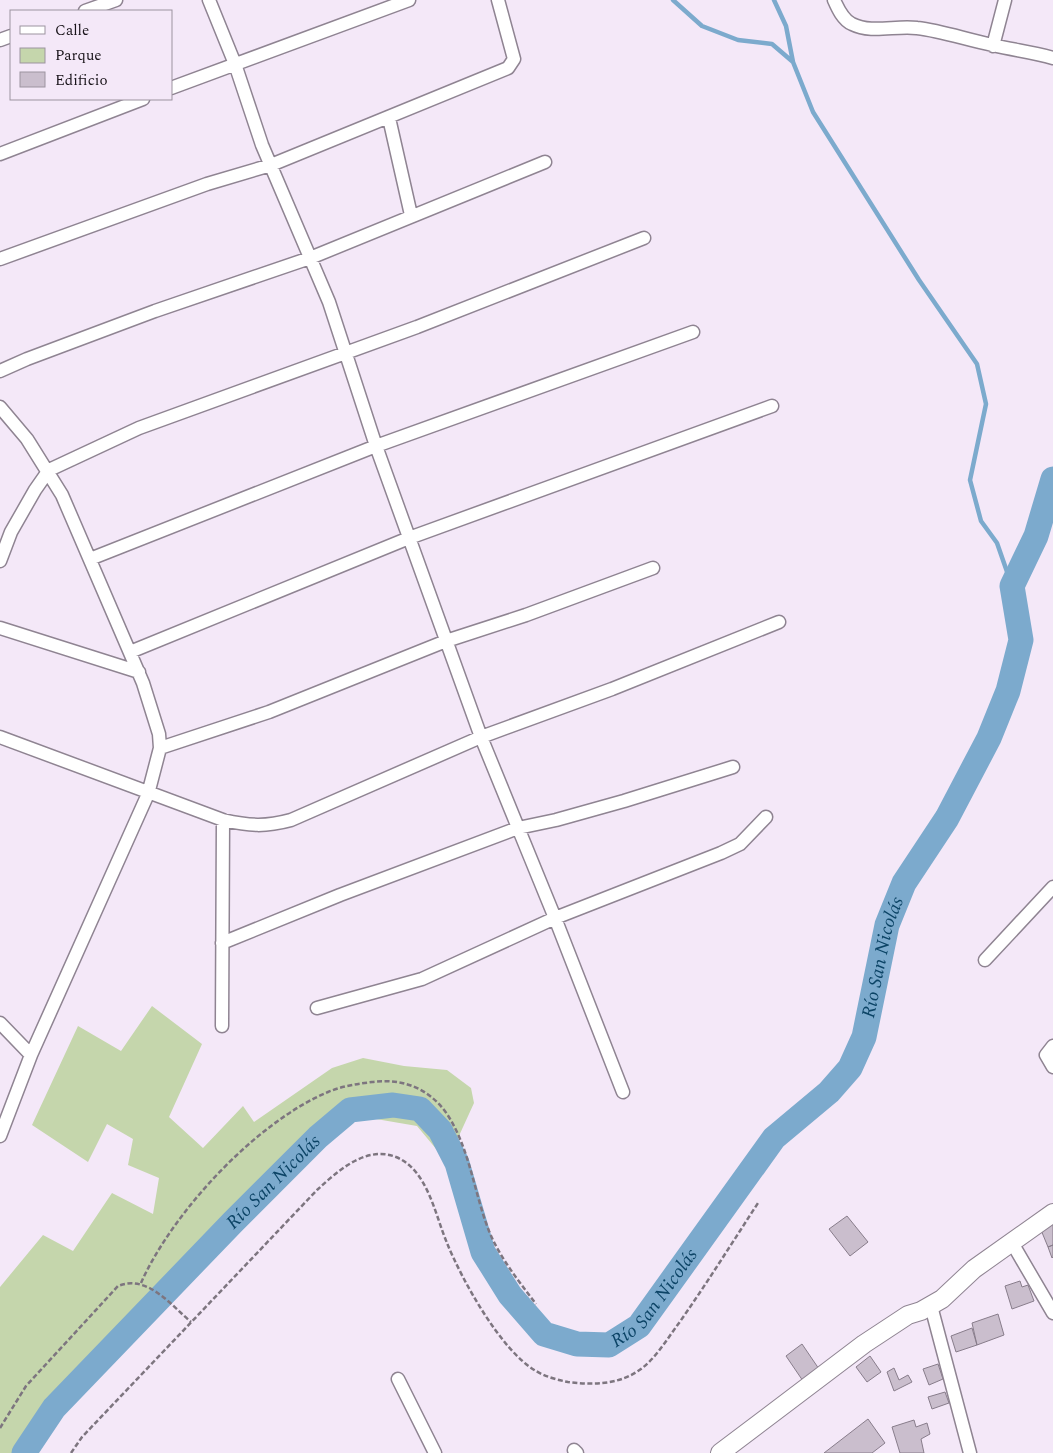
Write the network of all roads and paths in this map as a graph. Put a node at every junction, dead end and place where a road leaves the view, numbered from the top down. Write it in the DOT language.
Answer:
graph roads {
  1 [pos="116,0"];
  2 [pos="209,0"];
  3 [pos="410,0"];
  4 [pos="498,0"];
  5 [pos="834,0"];
  6 [pos="1005,0"];
  7 [pos="88,10"];
  8 [pos="993,46"];
  9 [pos="1053,58"];
  10 [pos="235,64"];
  11 [pos="172,88"];
  12 [pos="140,100"];
  13 [pos="389,118"];
  14 [pos="0,154"];
  15 [pos="545,162"];
  16 [pos="271,165"];
  17 [pos="411,215"];
  18 [pos="644,238"];
  19 [pos="310,258"];
  20 [pos="0,259"];
  21 [pos="693,332"];
  22 [pos="345,352"];
  23 [pos="0,371"];
  24 [pos="772,406"];
  25 [pos="0,408"];
  26 [pos="376,446"];
  27 [pos="49,470"];
  28 [pos="6,530"];
  29 [pos="409,538"];
  30 [pos="90,559"];
  31 [pos="0,561"];
  32 [pos="653,568"];
  33 [pos="779,622"];
  34 [pos="0,628"];
  35 [pos="446,641"];
  36 [pos="130,652"];
  37 [pos="139,672"];
  38 [pos="0,737"];
  39 [pos="481,737"];
  40 [pos="160,748"];
  41 [pos="733,767"];
  42 [pos="148,794"];
  43 [pos="766,817"];
  44 [pos="223,820"];
  45 [pos="518,828"];
  46 [pos="1053,887"];
  47 [pos="555,918"];
  48 [pos="222,943"];
  49 [pos="985,960"];
  50 [pos="317,1008"];
  51 [pos="0,1023"];
  52 [pos="222,1026"];
  53 [pos="1053,1046"];
  54 [pos="31,1055"];
  55 [pos="1053,1066"];
  56 [pos="623,1092"];
  57 [pos="0,1136"];
  58 [pos="758,1203"];
  59 [pos="1053,1213"];
  60 [pos="1011,1241"];
  61 [pos="141,1283"];
  62 [pos="536,1304"];
  63 [pos="931,1306"];
  64 [pos="1053,1313"];
  65 [pos="191,1322"];
  66 [pos="398,1380"];
  67 [pos="0,1428"];
  68 [pos="726,1451"];
  69 [pos="71,1453"];
  70 [pos="436,1453"];
  71 [pos="970,1453"];
  1 -- 7 [label="street"];
  2 -- 10 [label="street"];
  3 -- 10 [label="street"];
  4 -- 13 [label="street"];
  5 -- 8 [label="street"];
  6 -- 8 [label="street"];
  8 -- 9 [label="street"];
  10 -- 11 [label="street"];
  10 -- 16 [label="street"];
  12 -- 14 [label="street"];
  13 -- 16 [label="street"];
  13 -- 17 [label="street"];
  15 -- 17 [label="street"];
  16 -- 19 [label="street"];
  16 -- 20 [label="street"];
  17 -- 19 [label="street"];
  18 -- 22 [label="street"];
  19 -- 22 [label="street"];
  19 -- 23 [label="street"];
  21 -- 26 [label="street"];
  22 -- 26 [label="street"];
  22 -- 27 [label="street"];
  24 -- 29 [label="street"];
  25 -- 27 [label="street"];
  26 -- 29 [label="street"];
  26 -- 30 [label="street"];
  27 -- 28 [label="street"];
  27 -- 30 [label="street"];
  28 -- 31 [label="street"];
  29 -- 35 [label="street"];
  29 -- 36 [label="street"];
  30 -- 36 [label="street"];
  32 -- 35 [label="street"];
  33 -- 39 [label="street"];
  34 -- 37 [label="street"];
  35 -- 39 [label="street"];
  35 -- 40 [label="street"];
  36 -- 37 [label="street"];
  37 -- 40 [label="street"];
  38 -- 42 [label="street"];
  39 -- 44 [label="street"];
  39 -- 45 [label="street"];
  40 -- 42 [label="street"];
  41 -- 45 [label="street"];
  42 -- 44 [label="street"];
  42 -- 54 [label="street"];
  43 -- 47 [label="street"];
  44 -- 48 [label="street"];
  45 -- 47 [label="street"];
  45 -- 48 [label="street"];
  46 -- 49 [label="street"];
  47 -- 50 [label="street"];
  47 -- 56 [label="street"];
  48 -- 52 [label="street"];
  51 -- 54 [label="street"];
  53 -- 55 [label="street"];
  54 -- 57 [label="street"];
  58 -- 65 [label="path"];
  59 -- 60 [label="street"];
  60 -- 63 [label="street"];
  60 -- 64 [label="street"];
  61 -- 62 [label="path"];
  61 -- 65 [label="path"];
  61 -- 67 [label="path"];
  63 -- 68 [label="street"];
  63 -- 71 [label="street"];
  65 -- 69 [label="path"];
  66 -- 70 [label="street"];
}
